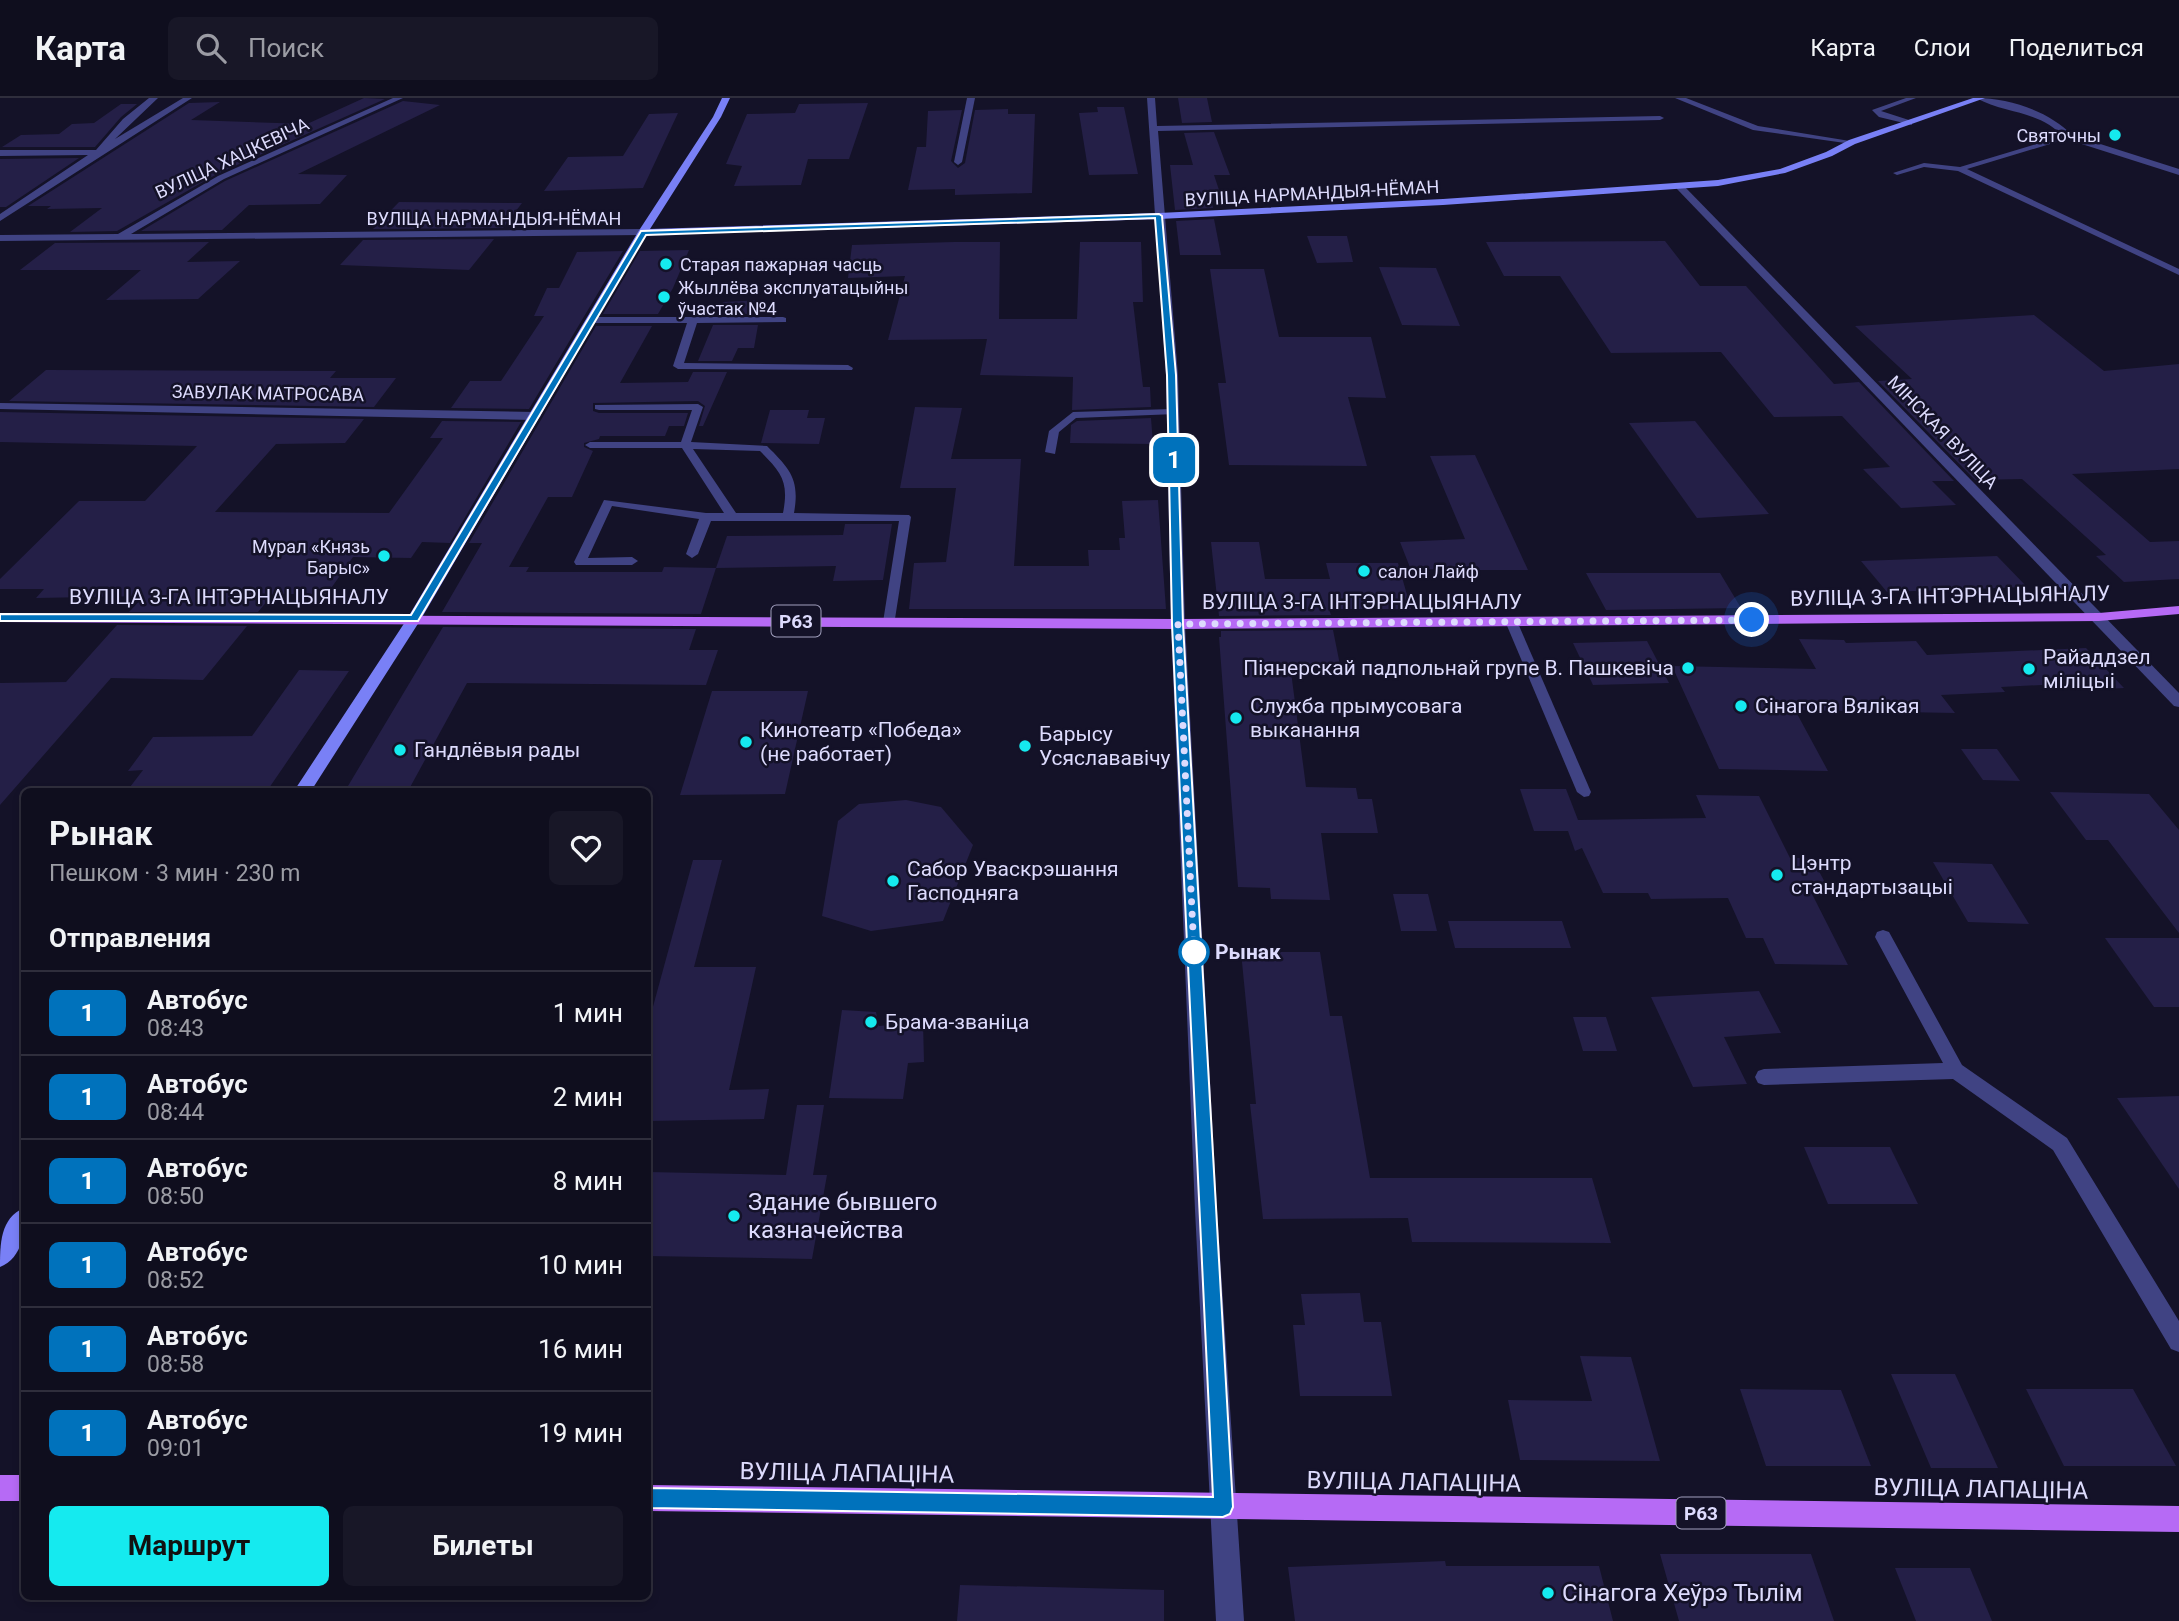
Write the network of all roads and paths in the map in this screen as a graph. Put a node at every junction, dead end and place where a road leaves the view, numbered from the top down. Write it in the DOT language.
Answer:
graph roads {
  1 [pos="154,98"];
  2 [pos="188,98"];
  3 [pos="400,98"];
  4 [pos="726,98"];
  5 [pos="971,98"];
  6 [pos="1151,98"];
  7 [pos="1679,98"];
  8 [pos="1913,98"];
  9 [pos="1980,98"];
  10 [pos="1660,118"];
  11 [pos="1909,123"];
  12 [pos="1153,129"];
  13 [pos="2069,137"];
  14 [pos="1852,142"];
  15 [pos="98,152"];
  16 [pos="0,153"];
  17 [pos="958,162"];
  18 [pos="1960,169"];
  19 [pos="2179,172"];
  20 [pos="1897,173"];
  21 [pos="1680,187"];
  22 [pos="1159,216"];
  23 [pos="0,218"];
  24 [pos="643,232"];
  25 [pos="121,236"];
  26 [pos="0,238"];
  27 [pos="2179,272"];
  28 [pos="592,320"];
  29 [pos="693,320"];
  30 [pos="783,320"];
  31 [pos="848,369"];
  32 [pos="0,405"];
  33 [pos="599,407"];
  34 [pos="1172,412"];
  35 [pos="535,416"];
  36 [pos="590,445"];
  37 [pos="685,445"];
  38 [pos="1051,452"];
  39 [pos="706,517"];
  40 [pos="732,517"];
  41 [pos="788,517"];
  42 [pos="692,554"];
  43 [pos="632,561"];
  44 [pos="2179,610"];
  45 [pos="2099,617"];
  46 [pos="0,618"];
  47 [pos="414,619"];
  48 [pos="1511,621"];
  49 [pos="889,622"];
  50 [pos="1178,624"];
  51 [pos="2179,702"];
  52 [pos="304,788"];
  53 [pos="1584,792"];
  54 [pos="1883,937"];
  55 [pos="1956,1071"];
  56 [pos="1764,1077"];
  57 [pos="21,1224"];
  58 [pos="0,1256"];
  59 [pos="2179,1341"];
  60 [pos="0,1488"];
  61 [pos="21,1488"];
  62 [pos="651,1498"];
  63 [pos="1223,1507"];
  64 [pos="2179,1519"];
  65 [pos="1230,1621"];
  1 -- 15 [label="street"];
  2 -- 15 [label="street"];
  3 -- 25 [label="street, ВУЛІЦА ХАЦКЕВІЧА"];
  4 -- 24 [label="street"];
  5 -- 17 [label="street"];
  6 -- 12 [label="street"];
  7 -- 14 [label="street"];
  8 -- 11 [label="lane"];
  9 -- 11 [label="street, ВУЛІЦА НАРМАНДЫЯ-НЁМАН"];
  9 -- 13 [label="street"];
  10 -- 12 [label="street"];
  11 -- 14 [label="street, ВУЛІЦА НАРМАНДЫЯ-НЁМАН"];
  12 -- 22 [label="street"];
  13 -- 18 [label="lane"];
  13 -- 19 [label="street"];
  14 -- 21 [label="street, ВУЛІЦА НАРМАНДЫЯ-НЁМАН"];
  15 -- 16 [label="street"];
  15 -- 23 [label="street"];
  18 -- 20 [label="lane"];
  18 -- 27 [label="lane"];
  21 -- 22 [label="street, ВУЛІЦА НАРМАНДЫЯ-НЁМАН"];
  21 -- 45 [label="street, МІНСКАЯ ВУЛІЦА"];
  22 -- 24 [label="street, ВУЛІЦА НАРМАНДЫЯ-НЁМАН"];
  22 -- 34 [label="street"];
  24 -- 25 [label="street, ВУЛІЦА НАРМАНДЫЯ-НЁМАН"];
  24 -- 28 [label="street"];
  25 -- 26 [label="street, ВУЛІЦА НАРМАНДЫЯ-НЁМАН"];
  28 -- 29 [label="lane"];
  28 -- 35 [label="street"];
  29 -- 30 [label="lane"];
  29 -- 31 [label="lane"];
  32 -- 35 [label="street, ЗАВУЛАК МАТРОСАВА"];
  33 -- 37 [label="lane"];
  34 -- 38 [label="lane"];
  34 -- 50 [label="street"];
  35 -- 47 [label="street"];
  36 -- 37 [label="lane"];
  37 -- 40 [label="lane"];
  37 -- 41 [label="lane"];
  39 -- 40 [label="lane"];
  39 -- 42 [label="lane"];
  39 -- 43 [label="lane"];
  40 -- 41 [label="lane"];
  41 -- 49 [label="lane"];
  44 -- 45 [label="main road, ВУЛІЦА 3-ГА ІНТЭРНАЦЫЯНАЛУ / Р63"];
  45 -- 48 [label="main road, ВУЛІЦА 3-ГА ІНТЭРНАЦЫЯНАЛУ / Р63"];
  45 -- 51 [label="street, МІНСКАЯ ВУЛІЦА"];
  46 -- 47 [label="main road, ВУЛІЦА 3-ГА ІНТЭРНАЦЫЯНАЛУ / Р63"];
  47 -- 49 [label="main road, ВУЛІЦА 3-ГА ІНТЭРНАЦЫЯНАЛУ / Р63"];
  47 -- 52 [label="street"];
  48 -- 50 [label="main road, ВУЛІЦА 3-ГА ІНТЭРНАЦЫЯНАЛУ / Р63"];
  48 -- 53 [label="lane"];
  49 -- 50 [label="main road, ВУЛІЦА 3-ГА ІНТЭРНАЦЫЯНАЛУ / Р63"];
  50 -- 63 [label="street"];
  54 -- 55 [label="lane"];
  55 -- 56 [label="lane"];
  55 -- 59 [label="lane"];
  57 -- 58 [label="street"];
  60 -- 61 [label="main road"];
  62 -- 63 [label="main road, ВУЛІЦА ЛАПАЦІНА / Р63"];
  63 -- 64 [label="main road, ВУЛІЦА ЛАПАЦІНА / Р63"];
  63 -- 65 [label="street"];
}
